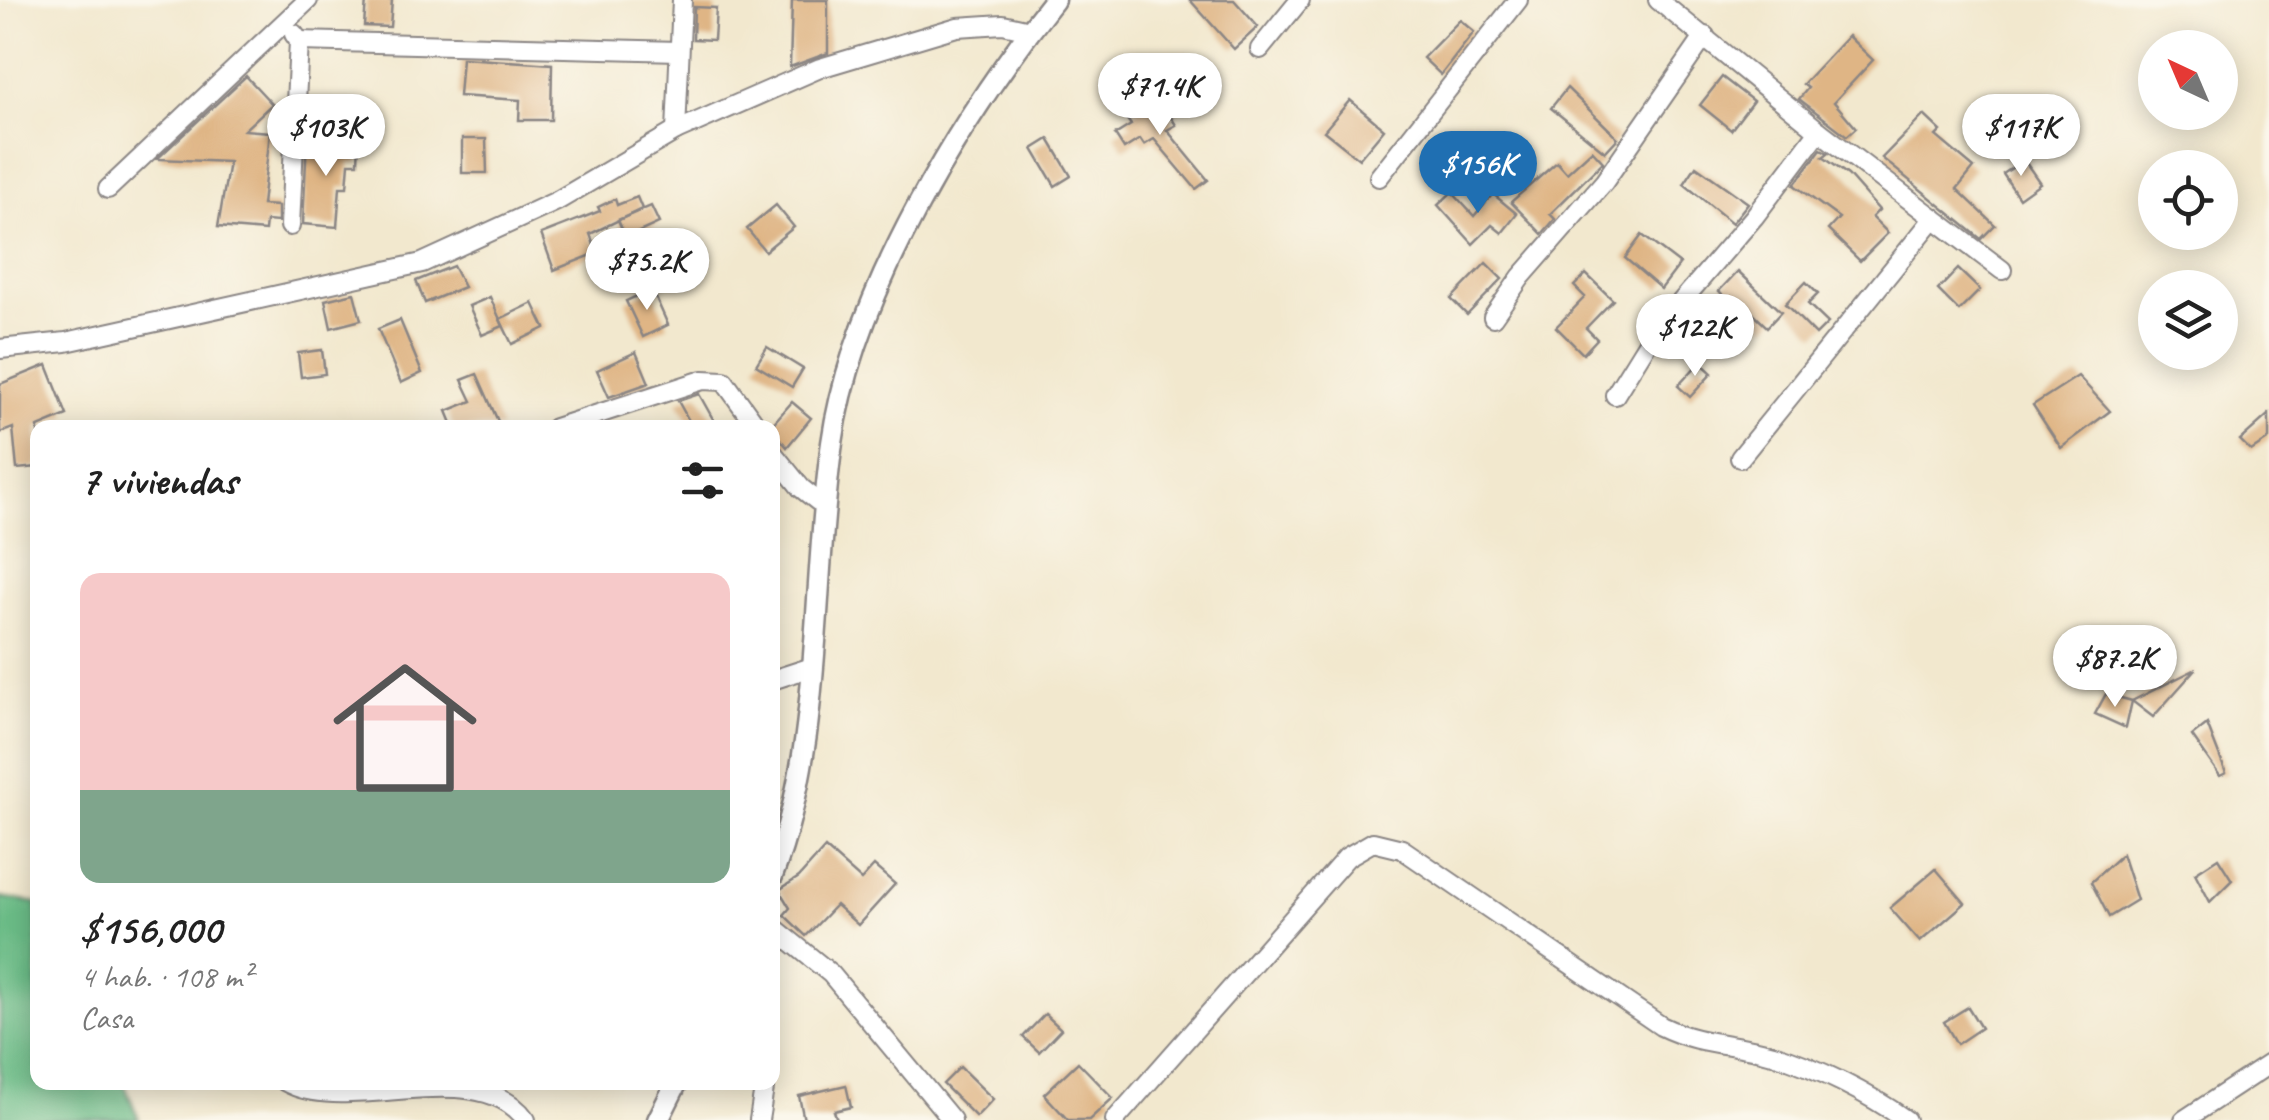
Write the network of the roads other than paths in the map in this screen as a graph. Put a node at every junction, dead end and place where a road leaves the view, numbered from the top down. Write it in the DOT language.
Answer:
graph roads {
  1 [pos="308,0"];
  2 [pos="682,0"];
  3 [pos="1054,0"];
  4 [pos="1300,0"];
  5 [pos="1518,0"];
  6 [pos="1658,0"];
  7 [pos="284,21"];
  8 [pos="1030,30"];
  9 [pos="1705,36"];
  10 [pos="299,40"];
  11 [pos="1260,48"];
  12 [pos="679,50"];
  13 [pos="676,131"];
  14 [pos="1819,131"];
  15 [pos="1379,177"];
  16 [pos="108,189"];
  17 [pos="1934,218"];
  18 [pos="290,226"];
  19 [pos="2002,270"];
  20 [pos="1493,317"];
  21 [pos="0,349"];
  22 [pos="1615,395"];
  23 [pos="580,420"];
  24 [pos="752,420"];
  25 [pos="1740,458"];
  26 [pos="780,462"];
  27 [pos="824,506"];
  28 [pos="812,668"];
  29 [pos="780,678"];
  30 [pos="780,851"];
  31 [pos="780,933"];
  32 [pos="2269,1064"];
  33 [pos="335,1090"];
  34 [pos="379,1090"];
  35 [pos="467,1090"];
  36 [pos="672,1090"];
  37 [pos="763,1090"];
  38 [pos="526,1120"];
  39 [pos="658,1120"];
  40 [pos="759,1120"];
  41 [pos="952,1120"];
  42 [pos="1115,1120"];
  43 [pos="1906,1120"];
  44 [pos="2184,1120"];
  1 -- 7 [label="street"];
  2 -- 12 [label="street"];
  3 -- 8 [label="street"];
  4 -- 11 [label="street"];
  5 -- 15 [label="street"];
  6 -- 9 [label="street"];
  7 -- 10 [label="street"];
  7 -- 16 [label="street"];
  8 -- 13 [label="street"];
  8 -- 27 [label="street"];
  9 -- 14 [label="street"];
  9 -- 20 [label="street"];
  10 -- 12 [label="street"];
  10 -- 18 [label="street"];
  12 -- 13 [label="street"];
  13 -- 21 [label="street"];
  14 -- 17 [label="street"];
  14 -- 22 [label="street"];
  17 -- 19 [label="street"];
  17 -- 25 [label="street"];
  23 -- 24 [label="street"];
  26 -- 27 [label="street"];
  27 -- 28 [label="street"];
  28 -- 29 [label="street"];
  28 -- 30 [label="street"];
  31 -- 41 [label="street"];
  32 -- 44 [label="street"];
  33 -- 34 [label="street"];
  35 -- 38 [label="street"];
  36 -- 39 [label="street"];
  37 -- 40 [label="street"];
  42 -- 43 [label="street"];
}
